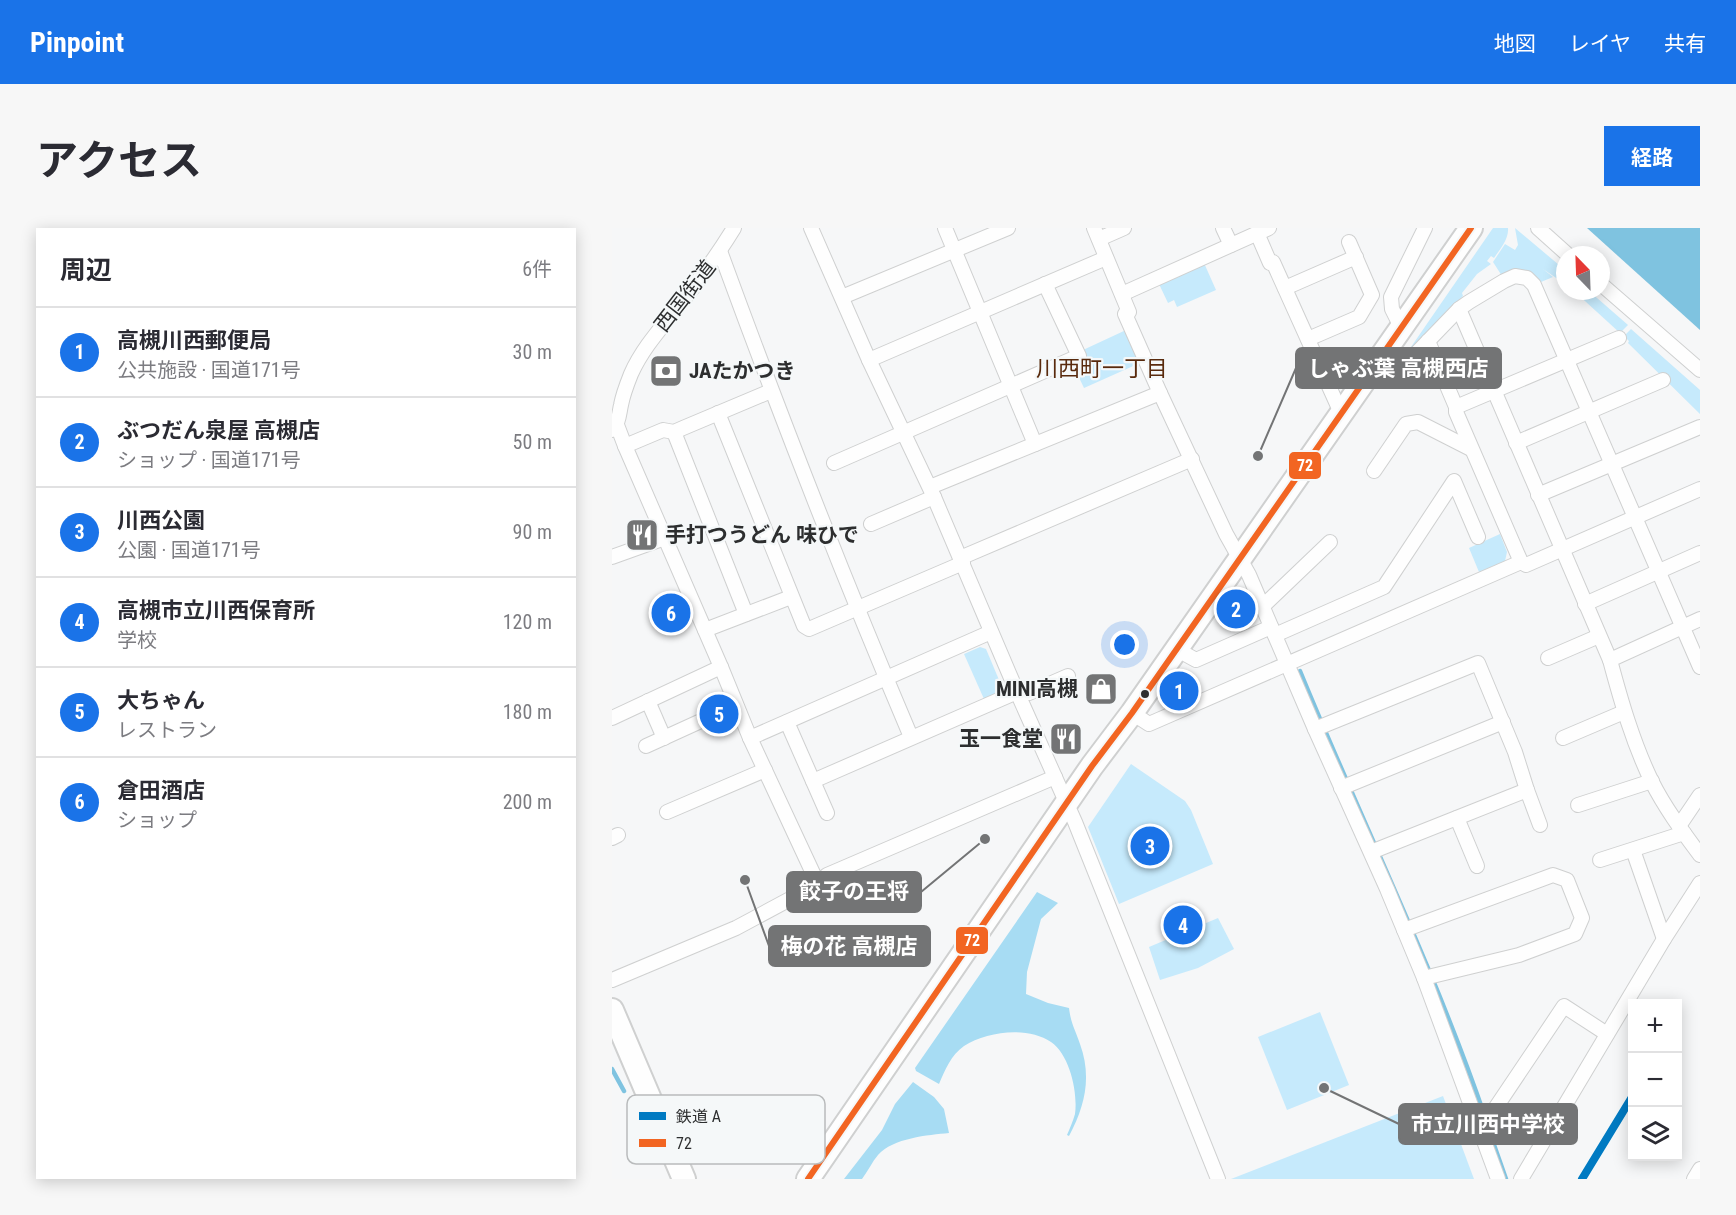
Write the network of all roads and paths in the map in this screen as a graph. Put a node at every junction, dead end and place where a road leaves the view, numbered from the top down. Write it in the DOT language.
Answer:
graph roads {
  1 [pos="734,228"];
  2 [pos="811,228"];
  3 [pos="945,228"];
  4 [pos="1008,228"];
  5 [pos="1124,228"];
  6 [pos="1223,228"];
  7 [pos="1425,228"];
  8 [pos="1471,228"];
  9 [pos="1538,228"];
  10 [pos="1263,231"];
  11 [pos="1096,234"];
  12 [pos="1349,242"];
  13 [pos="1231,245"];
  14 [pos="1558,246"];
  15 [pos="954,251"];
  16 [pos="720,252"];
  17 [pos="1356,257"];
  18 [pos="1106,258"];
  19 [pos="1046,284"];
  20 [pos="1285,288"];
  21 [pos="1610,292"];
  22 [pos="1122,294"];
  23 [pos="842,297"];
  24 [pos="1459,309"];
  25 [pos="980,313"];
  26 [pos="1401,327"];
  27 [pos="1619,338"];
  28 [pos="1308,339"];
  29 [pos="1428,341"];
  30 [pos="1381,356"];
  31 [pos="869,360"];
  32 [pos="1566,360"];
  33 [pos="1700,370"];
  34 [pos="1663,380"];
  35 [pos="1011,386"];
  36 [pos="771,391"];
  37 [pos="1494,391"];
  38 [pos="1160,393"];
  39 [pos="1456,409"];
  40 [pos="1589,412"];
  41 [pos="718,413"];
  42 [pos="1341,413"];
  43 [pos="614,427"];
  44 [pos="1700,427"];
  45 [pos="674,432"];
  46 [pos="1437,432"];
  47 [pos="905,433"];
  48 [pos="1516,443"];
  49 [pos="1035,444"];
  50 [pos="625,446"];
  51 [pos="1471,449"];
  52 [pos="1192,459"];
  53 [pos="834,463"];
  54 [pos="1611,464"];
  55 [pos="1374,471"];
  56 [pos="1700,489"];
  57 [pos="932,492"];
  58 [pos="1538,495"];
  59 [pos="1635,518"];
  60 [pos="871,524"];
  61 [pos="1478,537"];
  62 [pos="665,538"];
  63 [pos="1330,542"];
  64 [pos="1562,550"];
  65 [pos="1700,554"];
  66 [pos="612,557"];
  67 [pos="1240,557"];
  68 [pos="962,560"];
  69 [pos="1521,562"];
  70 [pos="1657,572"];
  71 [pos="791,597"];
  72 [pos="1585,604"];
  73 [pos="1262,607"];
  74 [pos="856,608"];
  75 [pos="746,614"];
  76 [pos="1700,619"];
  77 [pos="1682,627"];
  78 [pos="705,630"];
  79 [pos="1273,631"];
  80 [pos="992,632"];
  81 [pos="1599,636"];
  82 [pos="1176,649"];
  83 [pos="1548,658"];
  84 [pos="1610,660"];
  85 [pos="1287,664"];
  86 [pos="721,667"];
  87 [pos="1700,667"];
  88 [pos="1068,676"];
  89 [pos="886,678"];
  90 [pos="1017,692"];
  91 [pos="648,701"];
  92 [pos="736,705"];
  93 [pos="1624,712"];
  94 [pos="1132,713"];
  95 [pos="612,718"];
  96 [pos="787,722"];
  97 [pos="1503,722"];
  98 [pos="1321,727"];
  99 [pos="911,737"];
  100 [pos="664,738"];
  101 [pos="750,738"];
  102 [pos="1563,738"];
  103 [pos="646,746"];
  104 [pos="765,770"];
  105 [pos="1055,777"];
  106 [pos="813,781"];
  107 [pos="1652,781"];
  108 [pos="1341,788"];
  109 [pos="1527,790"];
  110 [pos="1700,795"];
  111 [pos="1067,803"];
  112 [pos="1578,805"];
  113 [pos="667,812"];
  114 [pos="827,813"];
  115 [pos="1457,818"];
  116 [pos="1540,825"];
  117 [pos="1682,830"];
  118 [pos="1633,850"];
  119 [pos="1371,852"];
  120 [pos="1700,855"];
  121 [pos="1600,860"];
  122 [pos="1477,866"];
  123 [pos="1700,883"];
  124 [pos="818,884"];
  125 [pos="1404,930"];
  126 [pos="1664,939"];
  127 [pos="1424,978"];
  128 [pos="612,980"];
  129 [pos="612,1010"];
  130 [pos="1607,1034"];
  131 [pos="648,1095"];
  132 [pos="1480,1131"];
  133 [pos="825,1154"];
  134 [pos="678,1164"];
  135 [pos="818,1164"];
  136 [pos="1700,1169"];
  137 [pos="684,1179"];
  138 [pos="808,1179"];
  139 [pos="1218,1179"];
  140 [pos="1498,1179"];
  141 [pos="1521,1179"];
  142 [pos="1694,1179"];
  1 -- 16 [label="street, 西国街道"];
  2 -- 23 [label="street"];
  3 -- 15 [label="street"];
  4 -- 15 [label="street"];
  5 -- 11 [label="street"];
  6 -- 13 [label="street"];
  7 -- 26 [label="street"];
  8 -- 26 [label="main road"];
  9 -- 14 [label="street"];
  10 -- 13 [label="street"];
  10 -- 20 [label="street"];
  11 -- 18 [label="street"];
  12 -- 17 [label="street"];
  13 -- 22 [label="street"];
  15 -- 23 [label="street"];
  15 -- 25 [label="street"];
  16 -- 36 [label="street"];
  16 -- 43 [label="street, 西国街道"];
  17 -- 20 [label="street"];
  17 -- 28 [label="street"];
  18 -- 19 [label="street"];
  18 -- 22 [label="street"];
  19 -- 25 [label="street"];
  19 -- 35 [label="street"];
  20 -- 28 [label="street"];
  21 -- 33 [label="street"];
  22 -- 38 [label="street"];
  23 -- 31 [label="street"];
  24 -- 29 [label="street"];
  24 -- 32 [label="street"];
  24 -- 37 [label="street"];
  25 -- 31 [label="street"];
  25 -- 35 [label="street"];
  26 -- 30 [label="main road"];
  27 -- 32 [label="street"];
  28 -- 42 [label="street"];
  29 -- 30 [label="street"];
  29 -- 39 [label="street"];
  30 -- 42 [label="main road"];
  31 -- 47 [label="street"];
  32 -- 37 [label="street"];
  32 -- 40 [label="street"];
  34 -- 40 [label="street"];
  35 -- 47 [label="street"];
  35 -- 49 [label="street"];
  36 -- 41 [label="street"];
  36 -- 74 [label="street"];
  37 -- 39 [label="street"];
  37 -- 48 [label="street"];
  38 -- 49 [label="street"];
  38 -- 52 [label="street"];
  39 -- 46 [label="street"];
  39 -- 51 [label="street"];
  40 -- 48 [label="street"];
  40 -- 54 [label="street"];
  41 -- 45 [label="street"];
  41 -- 71 [label="street"];
  42 -- 67 [label="main road"];
  43 -- 50 [label="street"];
  44 -- 54 [label="street"];
  45 -- 50 [label="street"];
  45 -- 75 [label="street"];
  46 -- 51 [label="street"];
  46 -- 55 [label="street"];
  47 -- 53 [label="street"];
  47 -- 57 [label="street"];
  48 -- 58 [label="street"];
  49 -- 57 [label="street"];
  50 -- 62 [label="street"];
  51 -- 69 [label="street"];
  52 -- 67 [label="street"];
  52 -- 68 [label="street"];
  54 -- 58 [label="street"];
  54 -- 59 [label="street"];
  56 -- 59 [label="street"];
  57 -- 60 [label="street"];
  57 -- 68 [label="street"];
  58 -- 64 [label="street"];
  59 -- 64 [label="street"];
  59 -- 70 [label="street"];
  61 -- 79 [label="street"];
  62 -- 66 [label="street"];
  62 -- 78 [label="street"];
  63 -- 73 [label="street"];
  64 -- 69 [label="street"];
  64 -- 72 [label="street"];
  65 -- 70 [label="street"];
  67 -- 73 [label="street"];
  67 -- 82 [label="main road"];
  68 -- 74 [label="street"];
  68 -- 80 [label="street"];
  69 -- 85 [label="street"];
  70 -- 72 [label="street"];
  70 -- 77 [label="street"];
  71 -- 74 [label="street"];
  71 -- 75 [label="street"];
  72 -- 81 [label="street"];
  73 -- 79 [label="street"];
  74 -- 89 [label="street"];
  75 -- 78 [label="street"];
  76 -- 77 [label="street"];
  77 -- 84 [label="street"];
  77 -- 87 [label="street"];
  78 -- 86 [label="street"];
  79 -- 82 [label="street"];
  79 -- 85 [label="street"];
  80 -- 89 [label="street"];
  80 -- 90 [label="street"];
  81 -- 83 [label="street"];
  81 -- 84 [label="street"];
  82 -- 94 [label="main road"];
  84 -- 93 [label="street"];
  85 -- 94 [label="street"];
  85 -- 98 [label="street"];
  86 -- 91 [label="street"];
  86 -- 92 [label="street"];
  88 -- 90 [label="street"];
  89 -- 96 [label="street"];
  89 -- 99 [label="street"];
  90 -- 99 [label="street"];
  90 -- 105 [label="street"];
  91 -- 95 [label="street"];
  91 -- 100 [label="street"];
  92 -- 100 [label="street"];
  92 -- 101 [label="street"];
  93 -- 102 [label="street"];
  93 -- 107 [label="street"];
  94 -- 111 [label="main road"];
  96 -- 101 [label="street"];
  96 -- 106 [label="street"];
  97 -- 98 [label="street"];
  97 -- 108 [label="street"];
  97 -- 109 [label="street"];
  98 -- 108 [label="street"];
  99 -- 106 [label="street"];
  100 -- 103 [label="street"];
  101 -- 104 [label="street"];
  104 -- 113 [label="street"];
  104 -- 124 [label="street"];
  105 -- 111 [label="street"];
  105 -- 124 [label="street"];
  106 -- 114 [label="street"];
  107 -- 112 [label="street"];
  107 -- 117 [label="street"];
  108 -- 119 [label="street"];
  109 -- 115 [label="street"];
  109 -- 116 [label="street"];
  110 -- 117 [label="street"];
  111 -- 133 [label="main road"];
  111 -- 139 [label="street"];
  115 -- 119 [label="street"];
  115 -- 122 [label="street"];
  117 -- 118 [label="street"];
  117 -- 120 [label="street"];
  118 -- 121 [label="street"];
  118 -- 126 [label="street"];
  119 -- 125 [label="street"];
  123 -- 126 [label="street"];
  124 -- 128 [label="street"];
  125 -- 127 [label="street"];
  125 -- 127 [label="street"];
  126 -- 130 [label="street"];
  127 -- 132 [label="street"];
  129 -- 131 [label="main road"];
  130 -- 132 [label="street"];
  130 -- 141 [label="street"];
  132 -- 140 [label="street"];
  134 -- 137 [label="main road"];
  135 -- 138 [label="main road"];
  136 -- 142 [label="street"];
}
